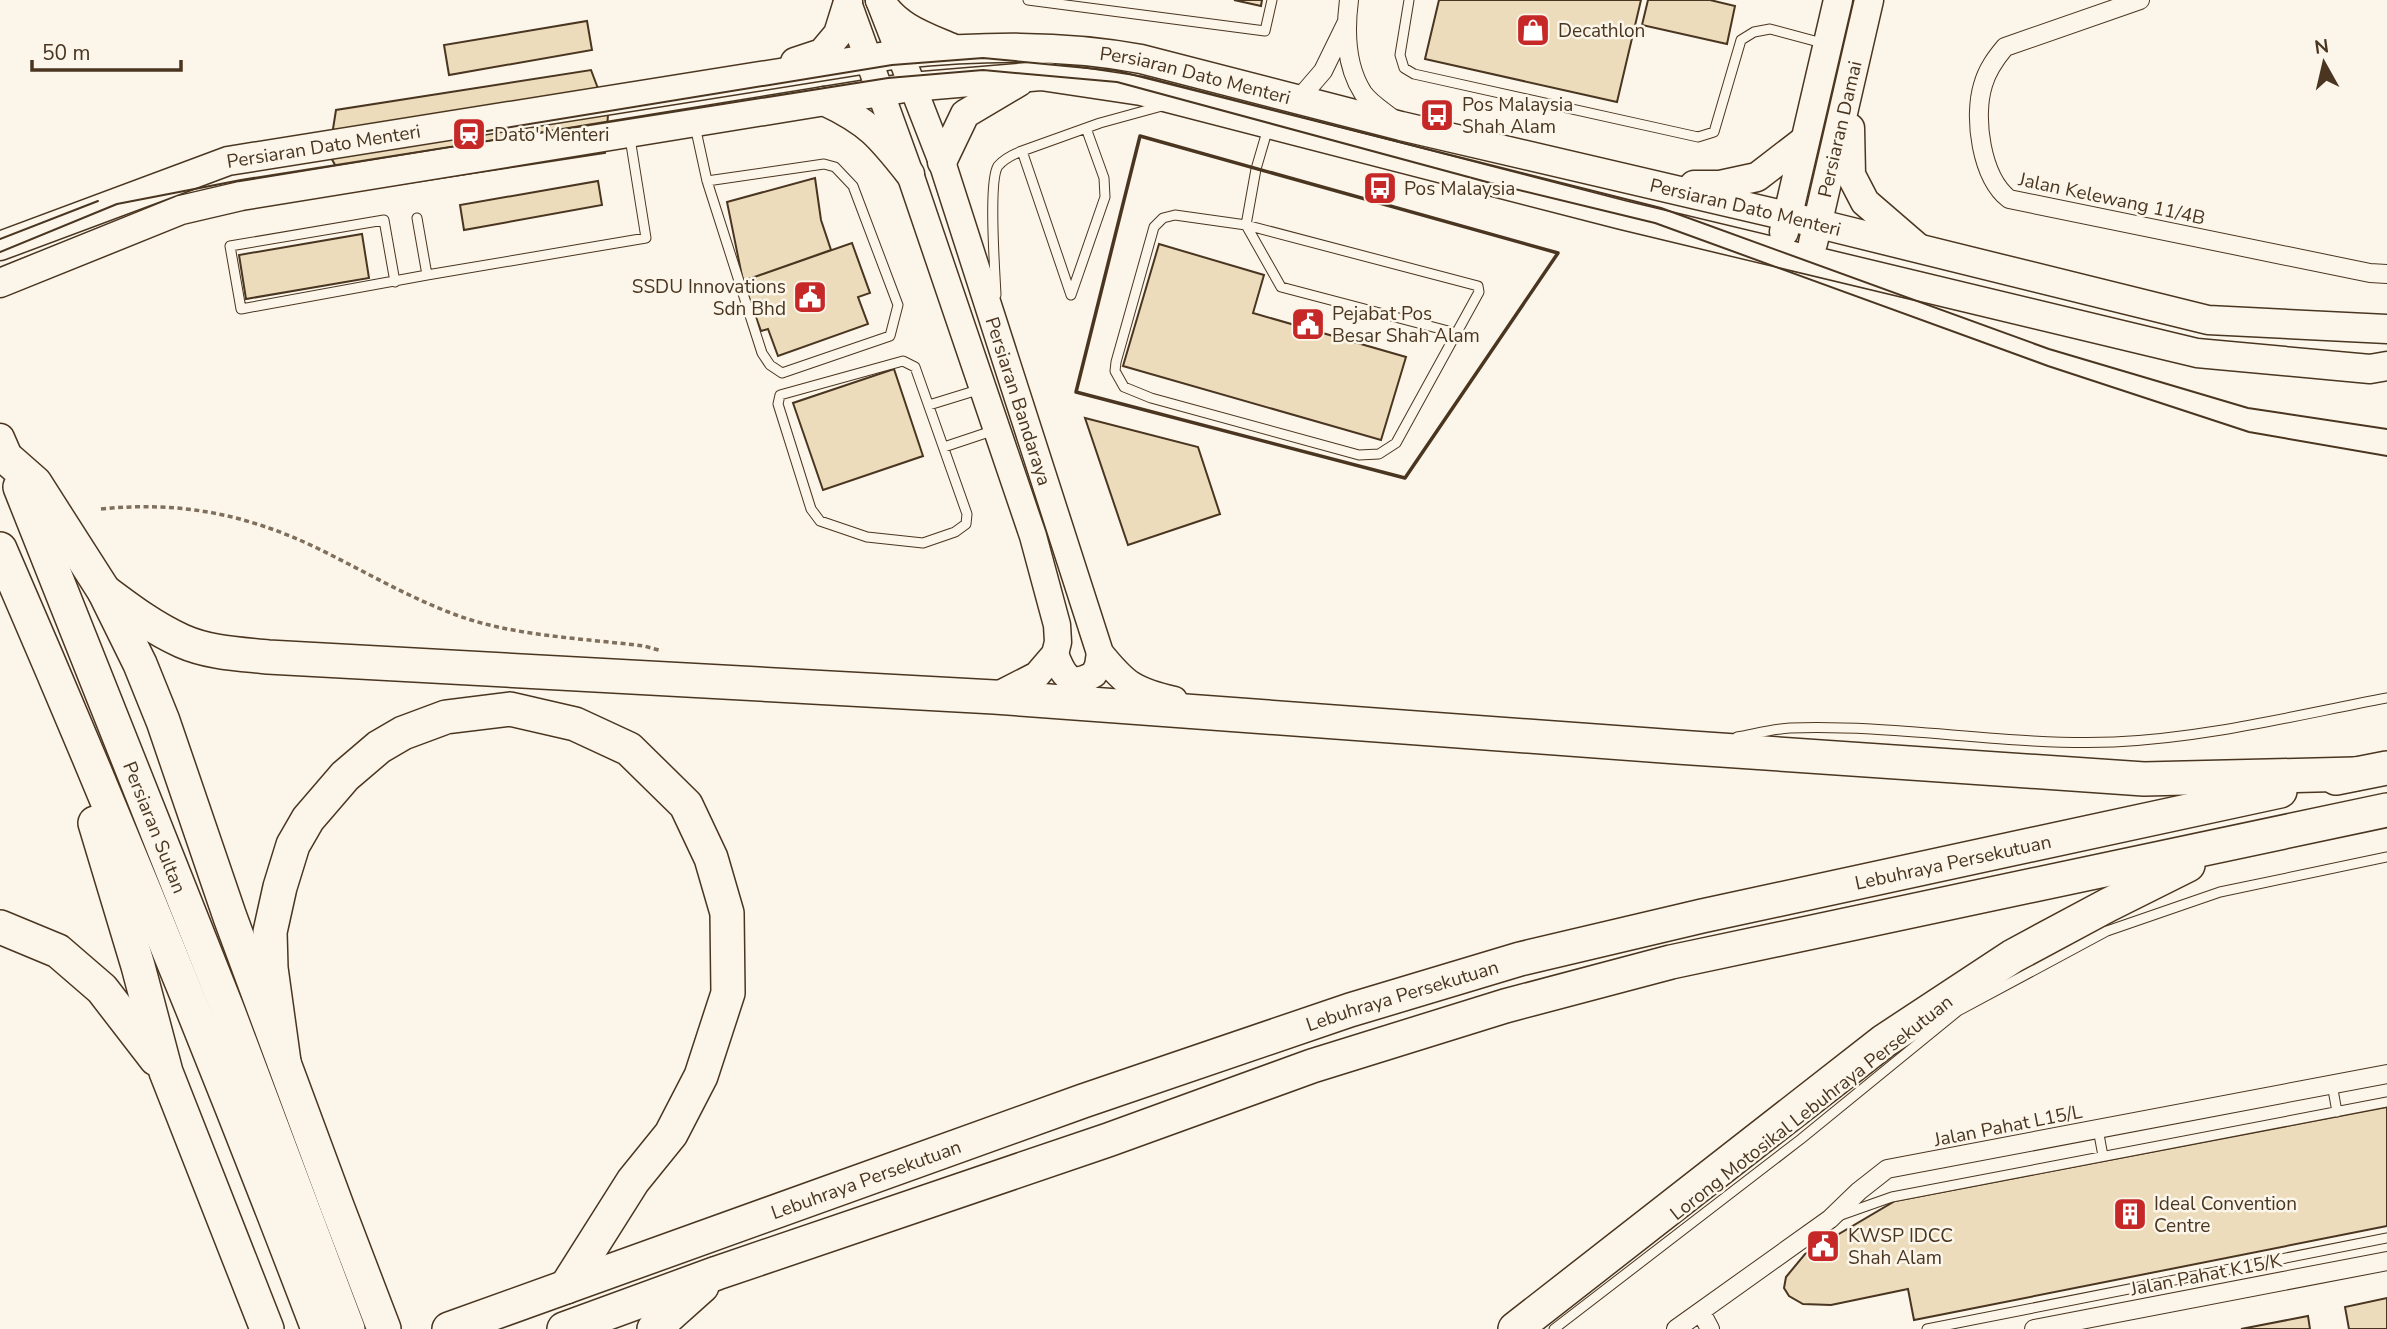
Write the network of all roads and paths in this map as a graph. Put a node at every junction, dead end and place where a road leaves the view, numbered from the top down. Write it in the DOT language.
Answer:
graph roads {
  1 [pos="880,0"];
  2 [pos="1028,0"];
  3 [pos="1272,0"];
  4 [pos="1349,0"];
  5 [pos="1409,0"];
  6 [pos="1838,0"];
  7 [pos="1870,0"];
  8 [pos="2140,0"];
  9 [pos="848,1"];
  10 [pos="1346,23"];
  11 [pos="1828,44"];
  12 [pos="954,49"];
  13 [pos="899,54"];
  14 [pos="868,58"];
  15 [pos="1028,77"];
  16 [pos="746,78"];
  17 [pos="1849,83"];
  18 [pos="911,87"];
  19 [pos="880,92"];
  20 [pos="1298,100"];
  21 [pos="824,101"];
  22 [pos="1180,101"];
  23 [pos="694,122"];
  24 [pos="1269,124"];
  25 [pos="1401,126"];
  26 [pos="1086,128"];
  27 [pos="629,132"];
  28 [pos="1805,140"];
  29 [pos="1022,151"];
  30 [pos="942,162"];
  31 [pos="910,174"];
  32 [pos="707,181"];
  33 [pos="1663,186"];
  34 [pos="1787,216"];
  35 [pos="417,218"];
  36 [pos="1817,224"];
  37 [pos="1246,225"];
  38 [pos="0,246"];
  39 [pos="1921,251"];
  40 [pos="1779,252"];
  41 [pos="1809,259"];
  42 [pos="2387,274"];
  43 [pos="427,275"];
  44 [pos="395,282"];
  45 [pos="0,283"];
  46 [pos="2387,329"];
  47 [pos="996,331"];
  48 [pos="1456,333"];
  49 [pos="2387,366"];
  50 [pos="983,388"];
  51 [pos="929,405"];
  52 [pos="997,429"];
  53 [pos="944,447"];
  54 [pos="5,449"];
  55 [pos="102,509"];
  56 [pos="0,549"];
  57 [pos="104,591"];
  58 [pos="671,653"];
  59 [pos="1100,653"];
  60 [pos="1055,654"];
  61 [pos="994,697"];
  62 [pos="2387,698"];
  63 [pos="1244,714"];
  64 [pos="73,718"];
  65 [pos="1728,738"];
  66 [pos="1715,741"];
  67 [pos="1677,747"];
  68 [pos="2371,771"];
  69 [pos="2387,810"];
  70 [pos="2234,842"];
  71 [pos="2387,857"];
  72 [pos="0,927"];
  73 [pos="284,1062"];
  74 [pos="166,1072"];
  75 [pos="2387,1074"];
  76 [pos="2332,1084"];
  77 [pos="2387,1102"];
  78 [pos="2337,1112"];
  79 [pos="2098,1129"];
  80 [pos="2103,1156"];
  81 [pos="308,1218"];
  82 [pos="1830,1219"];
  83 [pos="2387,1238"];
  84 [pos="2387,1261"];
  85 [pos="718,1273"];
  86 [pos="566,1287"];
  87 [pos="1701,1312"];
  88 [pos="2092,1323"];
  89 [pos="267,1329"];
  90 [pos="318,1329"];
  91 [pos="348,1329"];
  92 [pos="384,1329"];
  93 [pos="449,1329"];
  94 [pos="564,1329"];
  95 [pos="654,1329"];
  96 [pos="1515,1329"];
  97 [pos="1554,1329"];
  98 [pos="1676,1329"];
  99 [pos="1710,1329"];
  100 [pos="1927,1329"];
  101 [pos="2034,1329"];
  1 -- 12 [label="main road"];
  1 -- 13 [label="main road, Persiaran Bandaraya"];
  2 -- 3 [label="lane"];
  4 -- 10 [label="street"];
  5 -- 11 [label="lane"];
  6 -- 11 [label="main road, Persiaran Damai"];
  7 -- 17 [label="main road, Persiaran Damai"];
  8 -- 42 [label="street, Jalan Kelewang 11/4B"];
  9 -- 14 [label="main road, Persiaran Bandaraya"];
  9 -- 16 [label="main road"];
  10 -- 20 [label="street"];
  10 -- 25 [label="street"];
  11 -- 28 [label="main road, Persiaran Damai"];
  12 -- 13 [label="main road, Persiaran Dato Menteri"];
  12 -- 20 [label="main road, Persiaran Dato Menteri"];
  13 -- 14 [label="main road, Persiaran Dato Menteri"];
  13 -- 18 [label="main road, Persiaran Bandaraya"];
  14 -- 16 [label="main road, Persiaran Dato Menteri"];
  14 -- 19 [label="main road, Persiaran Bandaraya"];
  15 -- 18 [label="main road, Persiaran Dato Menteri"];
  15 -- 22 [label="main road, Persiaran Dato Menteri"];
  15 -- 30 [label="main road"];
  16 -- 38 [label="main road, Persiaran Dato Menteri"];
  17 -- 36 [label="main road, Persiaran Damai"];
  17 -- 39 [label="main road"];
  18 -- 19 [label="main road, Persiaran Dato Menteri"];
  18 -- 30 [label="main road, Persiaran Bandaraya"];
  19 -- 21 [label="main road, Persiaran Dato Menteri"];
  19 -- 31 [label="main road, Persiaran Bandaraya"];
  20 -- 25 [label="main road, Persiaran Dato Menteri"];
  21 -- 23 [label="main road, Persiaran Dato Menteri"];
  21 -- 31 [label="main road"];
  22 -- 24 [label="main road, Persiaran Dato Menteri"];
  22 -- 26 [label="lane"];
  23 -- 27 [label="main road, Persiaran Dato Menteri"];
  23 -- 32 [label="lane"];
  24 -- 37 [label="lane"];
  24 -- 40 [label="main road, Persiaran Dato Menteri"];
  25 -- 33 [label="main road, Persiaran Dato Menteri"];
  26 -- 29 [label="lane"];
  26 -- 29 [label="lane"];
  27 -- 43 [label="lane"];
  27 -- 45 [label="main road, Persiaran Dato Menteri"];
  28 -- 33 [label="main road"];
  28 -- 34 [label="main road, Persiaran Damai"];
  29 -- 47 [label="lane"];
  30 -- 47 [label="main road, Persiaran Bandaraya"];
  31 -- 50 [label="main road, Persiaran Bandaraya"];
  32 -- 32 [label="lane"];
  33 -- 34 [label="main road, Persiaran Dato Menteri"];
  34 -- 36 [label="main road, Persiaran Dato Menteri"];
  34 -- 40 [label="main road, Persiaran Damai"];
  35 -- 43 [label="lane"];
  36 -- 39 [label="main road, Persiaran Dato Menteri"];
  36 -- 41 [label="main road, Persiaran Damai"];
  37 -- 48 [label="lane"];
  37 -- 48 [label="lane"];
  37 -- 48 [label="lane"];
  39 -- 46 [label="main road, Persiaran Dato Menteri"];
  40 -- 41 [label="main road, Persiaran Dato Menteri"];
  41 -- 49 [label="main road, Persiaran Dato Menteri"];
  43 -- 44 [label="lane"];
  44 -- 44 [label="lane"];
  47 -- 59 [label="main road, Persiaran Bandaraya"];
  50 -- 51 [label="lane"];
  50 -- 52 [label="main road, Persiaran Bandaraya"];
  51 -- 53 [label="lane"];
  51 -- 53 [label="lane"];
  52 -- 53 [label="lane"];
  52 -- 60 [label="main road, Persiaran Bandaraya"];
  54 -- 57 [label="highway"];
  54 -- 81 [label="highway, Persiaran Sultan"];
  55 -- 58 [label="path"];
  56 -- 64 [label="highway, Persiaran Sultan"];
  57 -- 61 [label="highway"];
  57 -- 73 [label="highway"];
  59 -- 60 [label="main road"];
  59 -- 63 [label="main road, Persiaran Bandaraya"];
  60 -- 61 [label="main road"];
  61 -- 63 [label="highway"];
  62 -- 65 [label="lane"];
  63 -- 67 [label="highway"];
  64 -- 74 [label="highway"];
  64 -- 81 [label="highway, Persiaran Sultan"];
  66 -- 67 [label="lane"];
  67 -- 68 [label="highway"];
  68 -- 86 [label="highway, Lebuhraya Persekutuan"];
  69 -- 70 [label="highway, Lebuhraya Persekutuan"];
  70 -- 85 [label="highway, Lebuhraya Persekutuan"];
  70 -- 96 [label="highway"];
  71 -- 97 [label="lane, Lorong Motosikal Lebuhraya Persekutuan"];
  72 -- 74 [label="highway"];
  73 -- 81 [label="highway"];
  73 -- 86 [label="highway"];
  74 -- 89 [label="highway"];
  75 -- 76 [label="street, Jalan Pahat L15/L"];
  76 -- 78 [label="lane"];
  76 -- 79 [label="street, Jalan Pahat L15/L"];
  77 -- 78 [label="lane"];
  78 -- 80 [label="lane"];
  79 -- 80 [label="lane"];
  79 -- 82 [label="street, Jalan Pahat L15/L"];
  80 -- 82 [label="lane"];
  81 -- 90 [label="highway"];
  81 -- 91 [label="highway"];
  81 -- 92 [label="highway"];
  82 -- 87 [label="street, Jalan Pahat L15/L"];
  83 -- 100 [label="lane"];
  84 -- 88 [label="street, Jalan Pahat K15/K"];
  85 -- 94 [label="highway, Lebuhraya Persekutuan"];
  85 -- 95 [label="highway"];
  86 -- 93 [label="highway, Lebuhraya Persekutuan"];
  87 -- 98 [label="street, Jalan Pahat L15/L"];
  87 -- 99 [label="street"];
  88 -- 101 [label="street, Jalan Pahat K15/K"];
}
